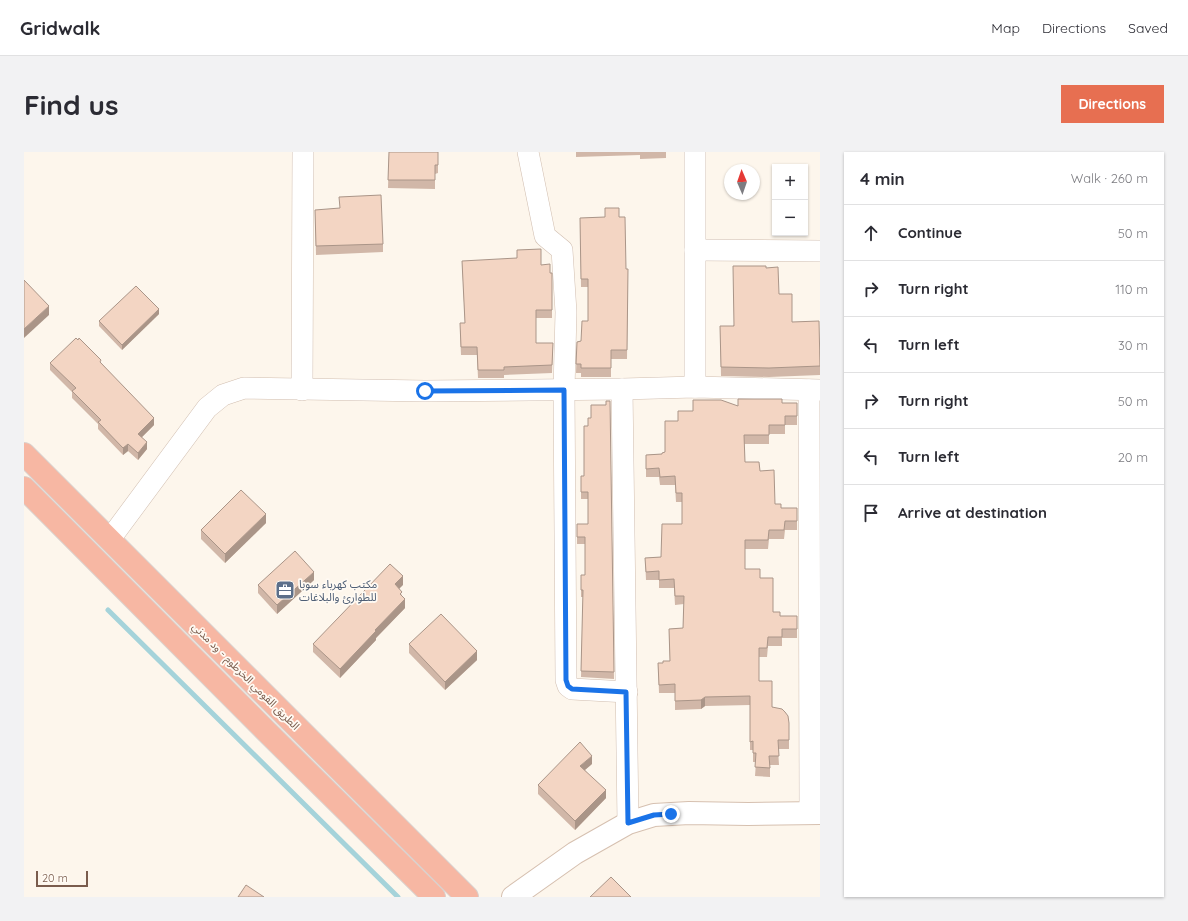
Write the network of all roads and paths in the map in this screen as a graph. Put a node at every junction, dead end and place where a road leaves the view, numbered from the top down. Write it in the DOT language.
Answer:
graph roads {
  1 [pos="303,152"];
  2 [pos="528,152"];
  3 [pos="694,152"];
  4 [pos="695,250"];
  5 [pos="820,251"];
  6 [pos="695,387"];
  7 [pos="622,389"];
  8 [pos="302,390"];
  9 [pos="564,390"];
  10 [pos="815,390"];
  11 [pos="24,454"];
  12 [pos="24,488"];
  13 [pos="110,539"];
  14 [pos="626,692"];
  15 [pos="815,813"];
  16 [pos="628,823"];
  17 [pos="434,897"];
  18 [pos="467,897"];
  19 [pos="513,897"];
  1 -- 8 [label="street"];
  2 -- 9 [label="street"];
  3 -- 4 [label="street"];
  4 -- 5 [label="street"];
  4 -- 6 [label="street"];
  6 -- 7 [label="street"];
  6 -- 10 [label="street"];
  7 -- 9 [label="street"];
  7 -- 14 [label="street"];
  8 -- 9 [label="street"];
  8 -- 13 [label="street"];
  9 -- 14 [label="street"];
  10 -- 15 [label="street"];
  11 -- 13 [label="highway, الطريق القومي الخرطوم - ود مدني"];
  12 -- 17 [label="highway"];
  13 -- 18 [label="highway, الطريق القومي الخرطوم - ود مدني"];
  14 -- 16 [label="street"];
  15 -- 16 [label="street"];
  16 -- 19 [label="street"];
}
